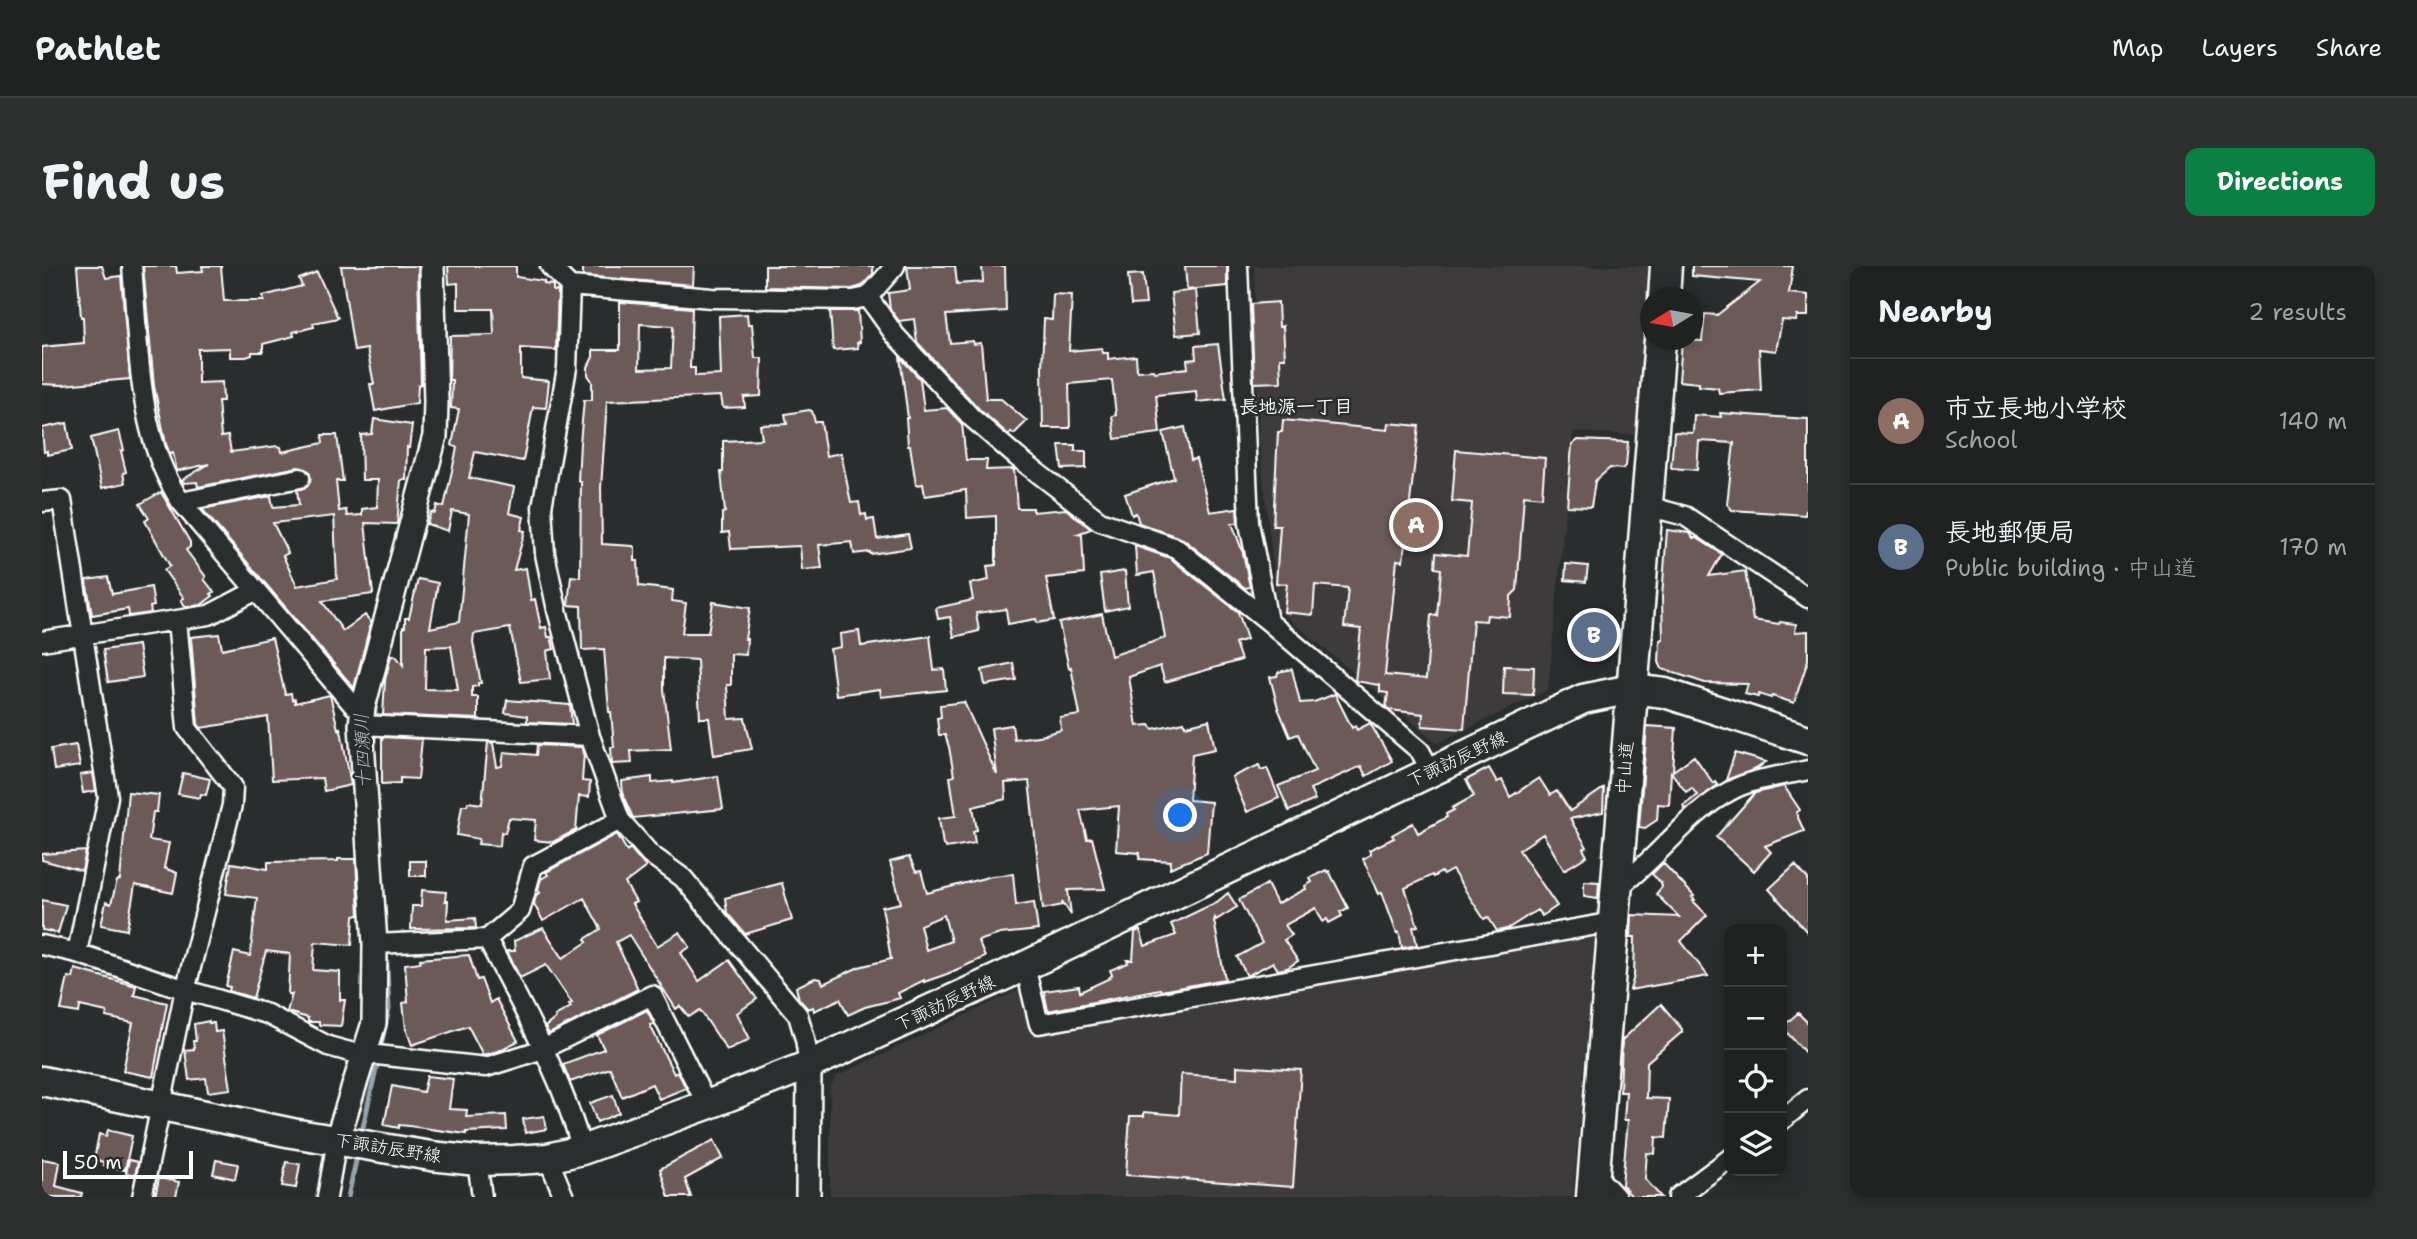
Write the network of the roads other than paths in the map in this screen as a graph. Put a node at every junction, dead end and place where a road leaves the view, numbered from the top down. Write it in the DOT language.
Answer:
graph roads {
  1 [pos="132,266"];
  2 [pos="432,266"];
  3 [pos="550,266"];
  4 [pos="895,266"];
  5 [pos="1238,266"];
  6 [pos="1666,266"];
  7 [pos="570,286"];
  8 [pos="1665,287"];
  9 [pos="868,297"];
  10 [pos="1659,350"];
  11 [pos="300,478"];
  12 [pos="42,502"];
  13 [pos="181,502"];
  14 [pos="1647,506"];
  15 [pos="255,591"];
  16 [pos="1808,598"];
  17 [pos="177,620"];
  18 [pos="1268,621"];
  19 [pos="84,634"];
  20 [pos="42,641"];
  21 [pos="1631,689"];
  22 [pos="362,716"];
  23 [pos="590,736"];
  24 [pos="1808,740"];
  25 [pos="1808,770"];
  26 [pos="1431,771"];
  27 [pos="620,820"];
  28 [pos="1616,889"];
  29 [pos="1614,922"];
  30 [pos="487,939"];
  31 [pos="376,944"];
  32 [pos="42,945"];
  33 [pos="77,953"];
  34 [pos="1025,966"];
  35 [pos="186,990"];
  36 [pos="543,1049"];
  37 [pos="366,1052"];
  38 [pos="809,1065"];
  39 [pos="42,1081"];
  40 [pos="1808,1099"];
  41 [pos="160,1105"];
  42 [pos="707,1105"];
  43 [pos="1787,1116"];
  44 [pos="337,1140"];
  45 [pos="582,1150"];
  46 [pos="548,1158"];
  47 [pos="477,1161"];
  48 [pos="1724,1163"];
  49 [pos="1593,1185"];
  50 [pos="142,1197"];
  51 [pos="327,1197"];
  52 [pos="482,1197"];
  53 [pos="564,1197"];
  54 [pos="808,1197"];
  55 [pos="1616,1197"];
  56 [pos="1678,1197"];
  1 -- 13 [label="street"];
  2 -- 22 [label="street"];
  3 -- 7 [label="street"];
  4 -- 9 [label="street"];
  5 -- 18 [label="street"];
  6 -- 8 [label="highway"];
  7 -- 9 [label="street"];
  7 -- 23 [label="street"];
  9 -- 18 [label="street"];
  10 -- 14 [label="highway, 中山道"];
  11 -- 13 [label="street"];
  12 -- 19 [label="street"];
  13 -- 15 [label="street"];
  14 -- 16 [label="street"];
  14 -- 21 [label="highway, 中山道"];
  15 -- 17 [label="street"];
  15 -- 22 [label="street"];
  17 -- 19 [label="street"];
  17 -- 35 [label="street"];
  18 -- 26 [label="street"];
  19 -- 20 [label="street"];
  19 -- 33 [label="street"];
  21 -- 24 [label="main road, 下諏訪辰野線"];
  21 -- 26 [label="main road, 下諏訪辰野線"];
  21 -- 28 [label="highway, 中山道"];
  22 -- 23 [label="street"];
  22 -- 31 [label="street"];
  23 -- 27 [label="street"];
  25 -- 28 [label="street"];
  26 -- 34 [label="main road, 下諏訪辰野線"];
  27 -- 30 [label="street"];
  27 -- 38 [label="street"];
  28 -- 29 [label="highway, 中山道"];
  29 -- 34 [label="street"];
  29 -- 49 [label="highway, 中山道"];
  30 -- 31 [label="street"];
  30 -- 36 [label="street"];
  31 -- 37 [label="street"];
  32 -- 33 [label="street"];
  33 -- 35 [label="street"];
  34 -- 38 [label="main road, 下諏訪辰野線"];
  35 -- 37 [label="street"];
  35 -- 41 [label="street"];
  36 -- 37 [label="street"];
  36 -- 42 [label="street"];
  36 -- 45 [label="street"];
  37 -- 44 [label="street"];
  38 -- 42 [label="main road, 下諏訪辰野線"];
  38 -- 54 [label="street"];
  39 -- 41 [label="main road, 下諏訪辰野線"];
  40 -- 43 [label="street"];
  41 -- 44 [label="main road, 下諏訪辰野線"];
  41 -- 50 [label="street"];
  42 -- 45 [label="main road, 下諏訪辰野線"];
  44 -- 47 [label="main road, 下諏訪辰野線"];
  44 -- 51 [label="street"];
  45 -- 46 [label="main road, 下諏訪辰野線"];
  46 -- 47 [label="main road, 下諏訪辰野線"];
  46 -- 53 [label="street"];
  47 -- 52 [label="street"];
  48 -- 56 [label="street"];
  49 -- 55 [label="street"];
}
